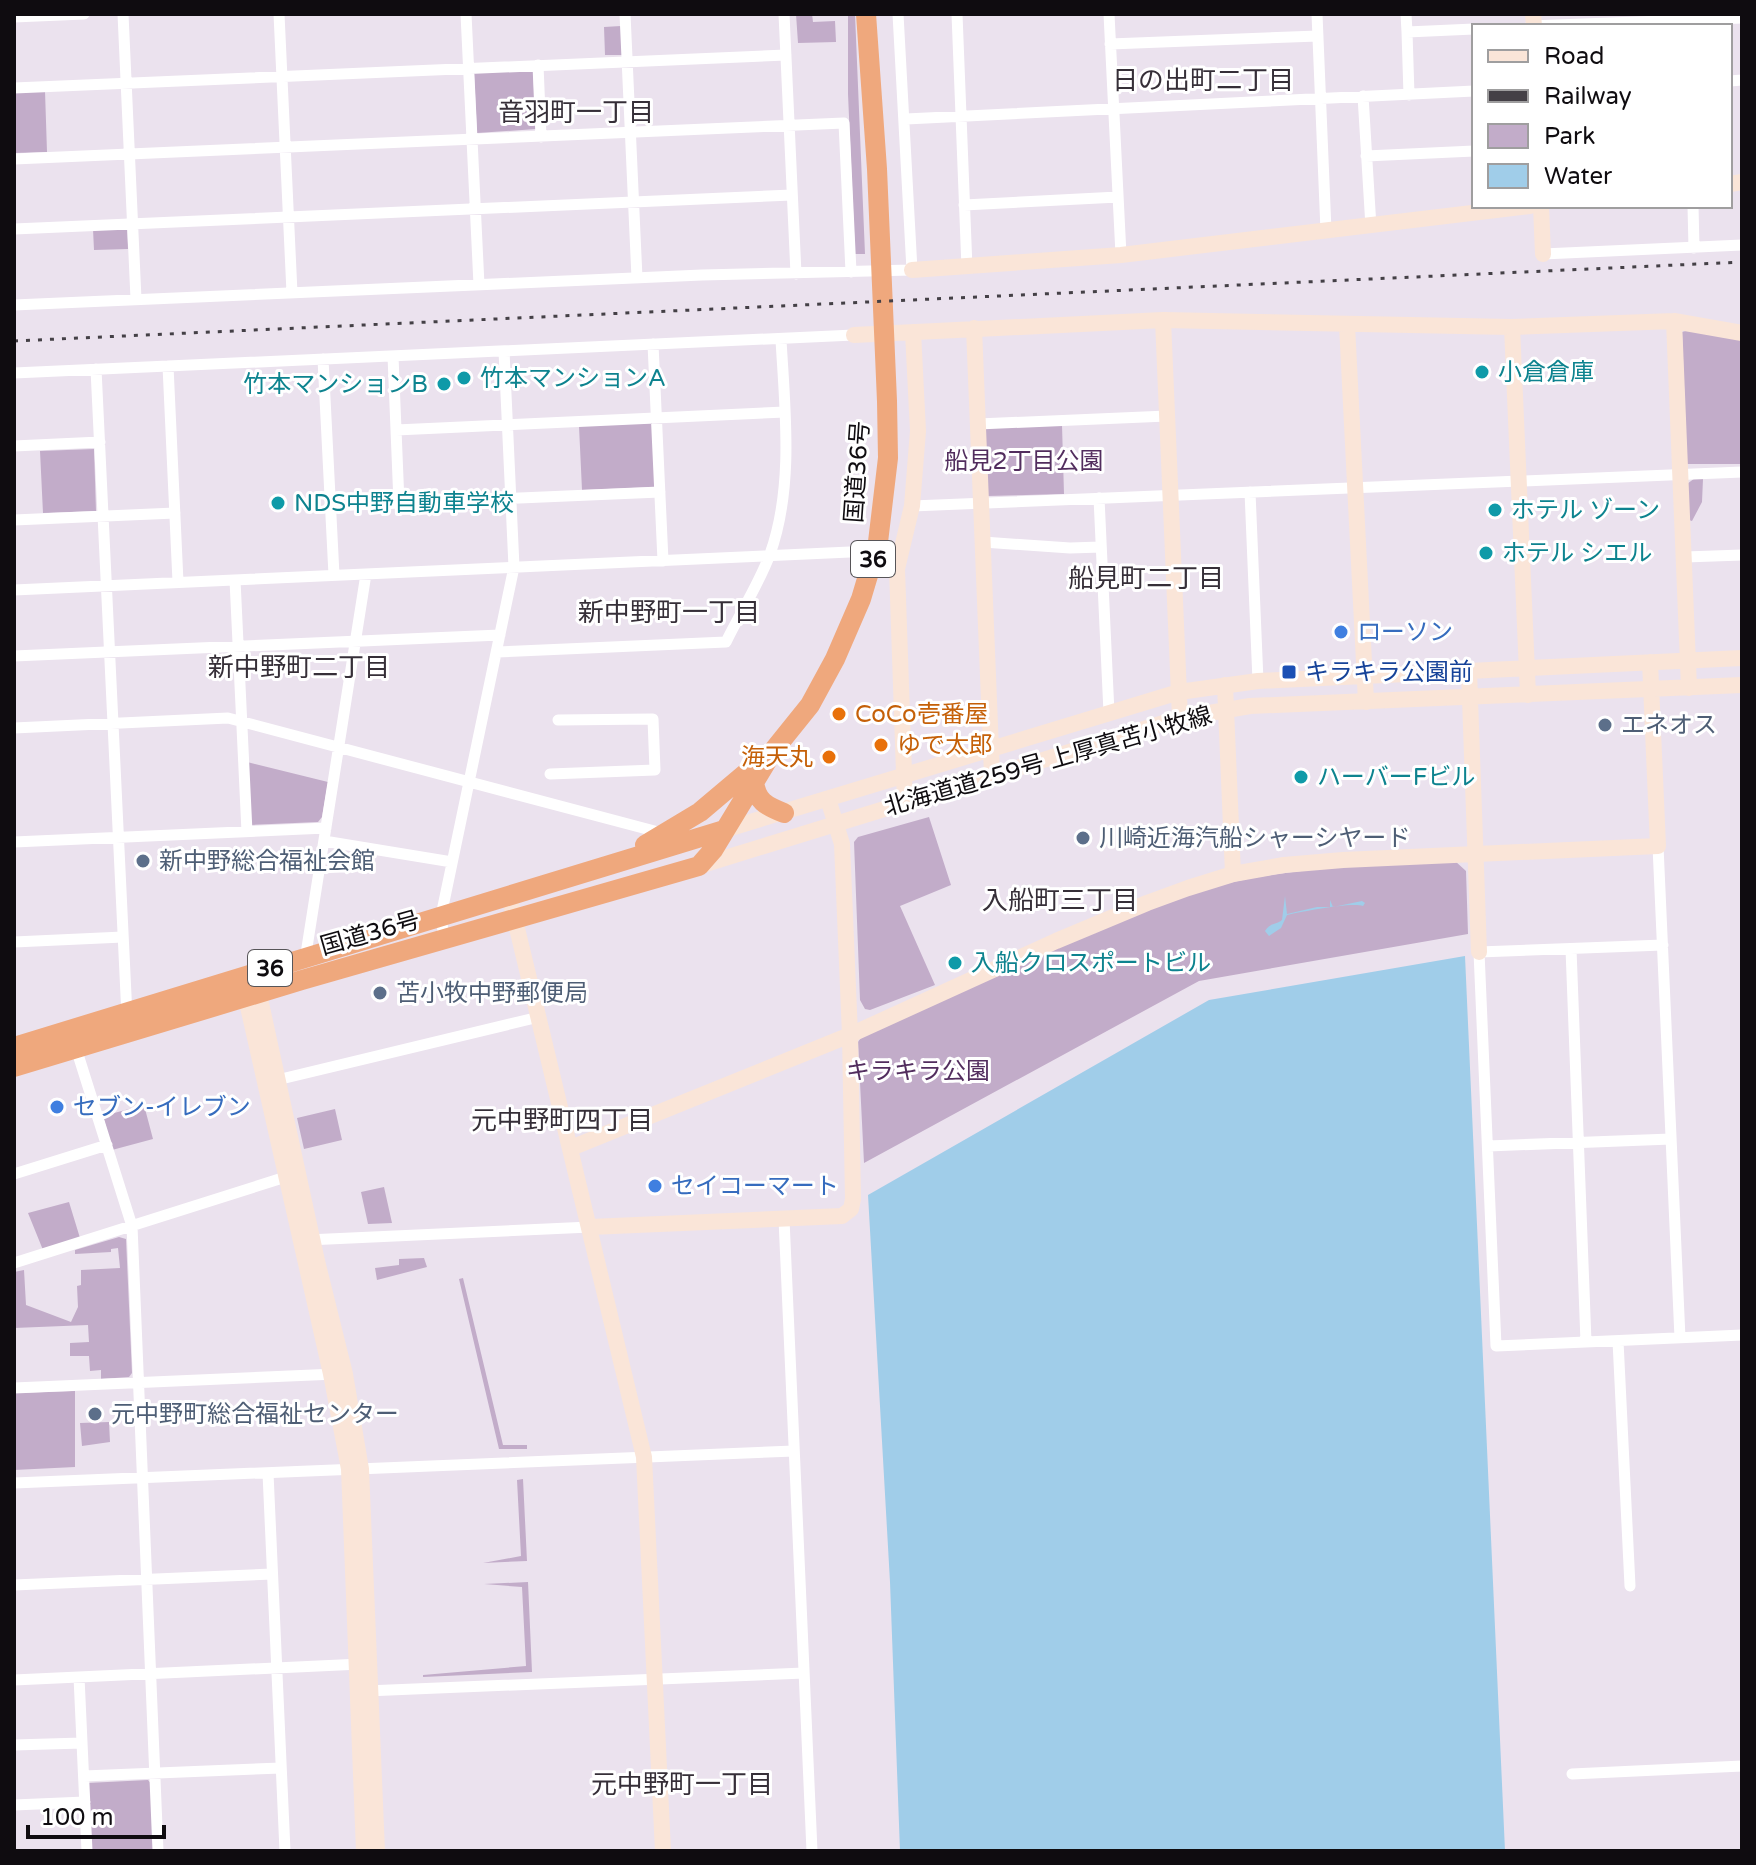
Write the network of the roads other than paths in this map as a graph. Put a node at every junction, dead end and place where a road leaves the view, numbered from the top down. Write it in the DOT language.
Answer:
graph roads {
  1 [pos="84,14"];
  2 [pos="123,14"];
  3 [pos="279,14"];
  4 [pos="466,14"];
  5 [pos="625,14"];
  6 [pos="784,14"];
  7 [pos="866,14"];
  8 [pos="879,14"];
  9 [pos="898,14"];
  10 [pos="957,14"];
  11 [pos="1109,14"];
  12 [pos="1317,14"];
  13 [pos="1406,14"];
  14 [pos="14,17"];
  15 [pos="1742,18"];
  16 [pos="1584,24"];
  17 [pos="1472,29"];
  18 [pos="1407,32"];
  19 [pos="1318,36"];
  20 [pos="1110,44"];
  21 [pos="786,55"];
  22 [pos="627,61"];
  23 [pos="538,65"];
  24 [pos="469,68"];
  25 [pos="282,76"];
  26 [pos="126,83"];
  27 [pos="14,88"];
  28 [pos="1472,91"];
  29 [pos="1409,95"];
  30 [pos="1363,96"];
  31 [pos="1321,99"];
  32 [pos="1113,109"];
  33 [pos="961,116"];
  34 [pos="906,119"];
  35 [pos="789,126"];
  36 [pos="631,133"];
  37 [pos="541,137"];
  38 [pos="472,140"];
  39 [pos="285,148"];
  40 [pos="1472,151"];
  41 [pos="130,154"];
  42 [pos="1366,156"];
  43 [pos="14,159"];
  44 [pos="877,169"];
  45 [pos="792,195"];
  46 [pos="1118,197"];
  47 [pos="634,202"];
  48 [pos="964,205"];
  49 [pos="1515,208"];
  50 [pos="1541,208"];
  51 [pos="1693,208"];
  52 [pos="475,209"];
  53 [pos="288,217"];
  54 [pos="133,223"];
  55 [pos="1371,227"];
  56 [pos="14,229"];
  57 [pos="1326,231"];
  58 [pos="1742,245"];
  59 [pos="1694,248"];
  60 [pos="1543,254"];
  61 [pos="1121,255"];
  62 [pos="967,268"];
  63 [pos="912,270"];
  64 [pos="851,272"];
  65 [pos="796,274"];
  66 [pos="637,278"];
  67 [pos="479,285"];
  68 [pos="292,293"];
  69 [pos="136,299"];
  70 [pos="14,305"];
  71 [pos="1163,320"];
  72 [pos="1674,321"];
  73 [pos="1347,325"];
  74 [pos="1512,327"];
  75 [pos="974,328"];
  76 [pos="913,332"];
  77 [pos="1742,333"];
  78 [pos="854,335"];
  79 [pos="781,340"];
  80 [pos="653,344"];
  81 [pos="504,351"];
  82 [pos="393,356"];
  83 [pos="323,359"];
  84 [pos="168,366"];
  85 [pos="96,369"];
  86 [pos="14,373"];
  87 [pos="785,412"];
  88 [pos="1167,416"];
  89 [pos="656,418"];
  90 [pos="978,424"];
  91 [pos="508,425"];
  92 [pos="396,430"];
  93 [pos="100,442"];
  94 [pos="14,446"];
  95 [pos="1742,472"];
  96 [pos="1681,474"];
  97 [pos="1519,481"];
  98 [pos="1354,487"];
  99 [pos="660,492"];
  100 [pos="1250,492"];
  101 [pos="1171,495"];
  102 [pos="511,498"];
  103 [pos="1099,498"];
  104 [pos="399,503"];
  105 [pos="981,503"];
  106 [pos="330,506"];
  107 [pos="912,506"];
  108 [pos="175,513"];
  109 [pos="103,516"];
  110 [pos="14,520"];
  111 [pos="983,542"];
  112 [pos="1101,547"];
  113 [pos="850,552"];
  114 [pos="1742,555"];
  115 [pos="770,556"];
  116 [pos="1685,557"];
  117 [pos="663,561"];
  118 [pos="514,567"];
  119 [pos="366,574"];
  120 [pos="334,575"];
  121 [pos="235,580"];
  122 [pos="178,582"];
  123 [pos="106,585"];
  124 [pos="14,590"];
  125 [pos="500,635"];
  126 [pos="356,640"];
  127 [pos="239,646"];
  128 [pos="110,652"];
  129 [pos="497,652"];
  130 [pos="14,656"];
  131 [pos="1742,658"];
  132 [pos="1688,661"];
  133 [pos="1650,662"];
  134 [pos="1527,668"];
  135 [pos="1469,671"];
  136 [pos="1364,677"];
  137 [pos="1258,681"];
  138 [pos="1225,685"];
  139 [pos="1742,685"];
  140 [pos="1689,688"];
  141 [pos="1651,689"];
  142 [pos="1179,692"];
  143 [pos="1528,695"];
  144 [pos="1470,698"];
  145 [pos="1366,702"];
  146 [pos="1226,710"];
  147 [pos="1109,713"];
  148 [pos="1180,718"];
  149 [pos="558,720"];
  150 [pos="242,721"];
  151 [pos="113,723"];
  152 [pos="14,728"];
  153 [pos="338,747"];
  154 [pos="991,749"];
  155 [pos="773,751"];
  156 [pos="550,774"];
  157 [pos="992,775"];
  158 [pos="904,776"];
  159 [pos="754,781"];
  160 [pos="468,784"];
  161 [pos="726,790"];
  162 [pos="828,799"];
  163 [pos="905,802"];
  164 [pos="784,813"];
  165 [pos="836,823"];
  166 [pos="247,832"];
  167 [pos="721,833"];
  168 [pos="325,834"];
  169 [pos="667,834"];
  170 [pos="118,837"];
  171 [pos="14,842"];
  172 [pos="1658,846"];
  173 [pos="744,851"];
  174 [pos="1476,854"];
  175 [pos="452,862"];
  176 [pos="699,866"];
  177 [pos="603,867"];
  178 [pos="1233,874"];
  179 [pos="509,895"];
  180 [pos="441,916"];
  181 [pos="514,918"];
  182 [pos="123,937"];
  183 [pos="444,939"];
  184 [pos="14,942"];
  185 [pos="1663,945"];
  186 [pos="1571,949"];
  187 [pos="1479,952"];
  188 [pos="305,957"];
  189 [pos="247,976"];
  190 [pos="302,980"];
  191 [pos="252,996"];
  192 [pos="539,1017"];
  193 [pos="127,1023"];
  194 [pos="850,1035"];
  195 [pos="73,1039"];
  196 [pos="14,1047"];
  197 [pos="14,1067"];
  198 [pos="277,1080"];
  199 [pos="1671,1139"];
  200 [pos="1578,1143"];
  201 [pos="107,1145"];
  202 [pos="1488,1146"];
  203 [pos="571,1148"];
  204 [pos="14,1174"];
  205 [pos="292,1176"];
  206 [pos="784,1219"];
  207 [pos="132,1226"];
  208 [pos="590,1227"];
  209 [pos="306,1240"];
  210 [pos="14,1263"];
  211 [pos="1742,1335"];
  212 [pos="1680,1338"];
  213 [pos="1618,1341"];
  214 [pos="1586,1342"];
  215 [pos="338,1374"];
  216 [pos="137,1383"];
  217 [pos="14,1388"];
  218 [pos="794,1451"];
  219 [pos="644,1457"];
  220 [pos="355,1469"];
  221 [pos="268,1473"];
  222 [pos="141,1478"];
  223 [pos="14,1483"];
  224 [pos="272,1574"];
  225 [pos="146,1579"];
  226 [pos="14,1585"];
  227 [pos="1630,1586"];
  228 [pos="363,1664"];
  229 [pos="277,1668"];
  230 [pos="804,1673"];
  231 [pos="150,1674"];
  232 [pos="79,1677"];
  233 [pos="655,1679"];
  234 [pos="14,1680"];
  235 [pos="364,1691"];
  236 [pos="82,1743"];
  237 [pos="14,1745"];
  238 [pos="1742,1766"];
  239 [pos="281,1768"];
  240 [pos="155,1773"];
  241 [pos="1572,1774"];
  242 [pos="84,1776"];
  243 [pos="85,1802"];
  244 [pos="14,1805"];
  245 [pos="87,1851"];
  246 [pos="158,1851"];
  247 [pos="285,1851"];
  248 [pos="364,1851"];
  249 [pos="377,1851"];
  250 [pos="663,1851"];
  251 [pos="812,1851"];
  1 -- 14 [label="street"];
  2 -- 26 [label="street"];
  3 -- 25 [label="street"];
  4 -- 24 [label="street"];
  5 -- 22 [label="street"];
  6 -- 21 [label="street"];
  7 -- 44 [label="highway, 国道36号 / 36"];
  8 -- 44 [label="highway, 国道36号 / 36"];
  9 -- 34 [label="street"];
  10 -- 33 [label="street"];
  11 -- 20 [label="street"];
  12 -- 19 [label="street"];
  13 -- 18 [label="street"];
  15 -- 16 [label="street"];
  17 -- 18 [label="street"];
  18 -- 29 [label="street"];
  19 -- 20 [label="street"];
  19 -- 31 [label="street"];
  20 -- 32 [label="street"];
  21 -- 22 [label="street"];
  21 -- 35 [label="street"];
  22 -- 23 [label="street"];
  22 -- 36 [label="street"];
  23 -- 24 [label="street"];
  23 -- 37 [label="street"];
  24 -- 25 [label="street"];
  24 -- 38 [label="street"];
  25 -- 26 [label="street"];
  25 -- 39 [label="street"];
  26 -- 27 [label="street"];
  26 -- 41 [label="street"];
  28 -- 29 [label="street"];
  29 -- 30 [label="street"];
  30 -- 31 [label="street"];
  30 -- 42 [label="street"];
  31 -- 32 [label="street"];
  31 -- 57 [label="street"];
  32 -- 33 [label="street"];
  32 -- 46 [label="street"];
  33 -- 34 [label="street"];
  33 -- 48 [label="street"];
  34 -- 63 [label="street"];
  35 -- 36 [label="street"];
  35 -- 45 [label="street"];
  35 -- 64 [label="street"];
  36 -- 37 [label="street"];
  36 -- 47 [label="street"];
  37 -- 38 [label="street"];
  38 -- 39 [label="street"];
  38 -- 52 [label="street"];
  39 -- 41 [label="street"];
  39 -- 53 [label="street"];
  40 -- 42 [label="street"];
  41 -- 43 [label="street"];
  41 -- 54 [label="street"];
  42 -- 55 [label="street"];
  44 -- 155 [label="highway, 国道36号 / 36"];
  45 -- 47 [label="street"];
  45 -- 65 [label="street"];
  46 -- 48 [label="street"];
  46 -- 61 [label="street"];
  47 -- 52 [label="street"];
  47 -- 66 [label="street"];
  48 -- 62 [label="street"];
  49 -- 55 [label="street"];
  50 -- 60 [label="street"];
  51 -- 59 [label="street"];
  52 -- 53 [label="street"];
  52 -- 67 [label="street"];
  53 -- 54 [label="street"];
  53 -- 68 [label="street"];
  54 -- 56 [label="street"];
  54 -- 69 [label="street"];
  55 -- 57 [label="street"];
  57 -- 61 [label="street"];
  58 -- 59 [label="street"];
  59 -- 60 [label="street"];
  61 -- 62 [label="street"];
  62 -- 63 [label="street"];
  63 -- 64 [label="street"];
  64 -- 65 [label="street"];
  65 -- 66 [label="street"];
  66 -- 67 [label="street"];
  67 -- 68 [label="street"];
  68 -- 69 [label="street"];
  69 -- 70 [label="street"];
  71 -- 73 [label="street"];
  71 -- 75 [label="street"];
  71 -- 88 [label="street"];
  72 -- 74 [label="street"];
  72 -- 77 [label="street"];
  72 -- 96 [label="street"];
  73 -- 74 [label="street"];
  73 -- 98 [label="street"];
  74 -- 97 [label="street"];
  75 -- 76 [label="street"];
  75 -- 90 [label="street"];
  76 -- 78 [label="street"];
  76 -- 107 [label="street"];
  78 -- 79 [label="street"];
  79 -- 80 [label="street"];
  79 -- 87 [label="street"];
  80 -- 81 [label="street"];
  80 -- 89 [label="street"];
  81 -- 82 [label="street"];
  81 -- 91 [label="street"];
  82 -- 83 [label="street"];
  82 -- 92 [label="street"];
  83 -- 84 [label="street"];
  83 -- 106 [label="street"];
  84 -- 85 [label="street"];
  84 -- 108 [label="street"];
  85 -- 86 [label="street"];
  85 -- 93 [label="street"];
  87 -- 89 [label="street"];
  87 -- 115 [label="street"];
  88 -- 90 [label="street"];
  88 -- 101 [label="street"];
  89 -- 91 [label="street"];
  89 -- 99 [label="street"];
  90 -- 105 [label="street"];
  91 -- 92 [label="street"];
  91 -- 102 [label="street"];
  92 -- 104 [label="street"];
  93 -- 94 [label="street"];
  93 -- 109 [label="street"];
  95 -- 96 [label="street"];
  96 -- 97 [label="street"];
  96 -- 116 [label="street"];
  97 -- 98 [label="street"];
  97 -- 134 [label="street"];
  98 -- 100 [label="street"];
  98 -- 136 [label="street"];
  99 -- 102 [label="street"];
  99 -- 117 [label="street"];
  100 -- 101 [label="street"];
  100 -- 137 [label="street"];
  101 -- 103 [label="street"];
  101 -- 142 [label="street"];
  102 -- 104 [label="street"];
  102 -- 118 [label="street"];
  103 -- 105 [label="street"];
  103 -- 112 [label="street"];
  104 -- 106 [label="street"];
  105 -- 107 [label="street"];
  105 -- 111 [label="street"];
  106 -- 120 [label="street"];
  107 -- 158 [label="street"];
  108 -- 109 [label="street"];
  108 -- 122 [label="street"];
  109 -- 110 [label="street"];
  109 -- 123 [label="street"];
  111 -- 112 [label="street"];
  111 -- 154 [label="street"];
  112 -- 147 [label="street"];
  113 -- 115 [label="street"];
  114 -- 116 [label="street"];
  115 -- 117 [label="street"];
  115 -- 129 [label="street"];
  116 -- 132 [label="street"];
  117 -- 118 [label="street"];
  118 -- 119 [label="street"];
  118 -- 125 [label="street"];
  119 -- 120 [label="street"];
  119 -- 126 [label="street"];
  120 -- 121 [label="street"];
  121 -- 122 [label="street"];
  121 -- 127 [label="street"];
  122 -- 123 [label="street"];
  123 -- 124 [label="street"];
  123 -- 128 [label="street"];
  125 -- 126 [label="street"];
  125 -- 129 [label="street"];
  126 -- 127 [label="street"];
  126 -- 153 [label="street"];
  127 -- 128 [label="street"];
  127 -- 150 [label="street"];
  128 -- 130 [label="street"];
  128 -- 151 [label="street"];
  129 -- 160 [label="street"];
  131 -- 132 [label="street, 北海道道259号 上厚真苫小牧線"];
  132 -- 133 [label="street, 北海道道259号 上厚真苫小牧線"];
  132 -- 140 [label="street"];
  133 -- 134 [label="street, 北海道道259号 上厚真苫小牧線"];
  133 -- 141 [label="street"];
  134 -- 135 [label="street, 北海道道259号 上厚真苫小牧線"];
  134 -- 143 [label="street"];
  135 -- 136 [label="street, 北海道道259号 上厚真苫小牧線"];
  135 -- 144 [label="street"];
  136 -- 137 [label="street, 北海道道259号 上厚真苫小牧線"];
  136 -- 145 [label="street"];
  137 -- 138 [label="street, 北海道道259号 上厚真苫小牧線"];
  138 -- 142 [label="street, 北海道道259号 上厚真苫小牧線"];
  138 -- 146 [label="street"];
  139 -- 140 [label="street, 北海道道259号 上厚真苫小牧線"];
  140 -- 141 [label="street, 北海道道259号 上厚真苫小牧線"];
  141 -- 143 [label="street, 北海道道259号 上厚真苫小牧線"];
  141 -- 172 [label="street"];
  142 -- 147 [label="street, 北海道道259号 上厚真苫小牧線"];
  142 -- 148 [label="street"];
  143 -- 144 [label="street, 北海道道259号 上厚真苫小牧線"];
  144 -- 145 [label="street, 北海道道259号 上厚真苫小牧線"];
  144 -- 174 [label="street"];
  145 -- 146 [label="street, 北海道道259号 上厚真苫小牧線"];
  146 -- 148 [label="street, 北海道道259号 上厚真苫小牧線"];
  146 -- 178 [label="street"];
  147 -- 154 [label="street, 北海道道259号 上厚真苫小牧線"];
  148 -- 157 [label="street, 北海道道259号 上厚真苫小牧線"];
  149 -- 156 [label="street"];
  150 -- 151 [label="street"];
  150 -- 153 [label="street"];
  150 -- 166 [label="street"];
  151 -- 152 [label="street"];
  151 -- 170 [label="street"];
  153 -- 160 [label="street"];
  153 -- 168 [label="street"];
  154 -- 157 [label="street"];
  154 -- 158 [label="street, 北海道道259号 上厚真苫小牧線"];
  155 -- 159 [label="highway, 国道36号 / 36"];
  155 -- 161 [label="highway, 国道36号 / 36"];
  157 -- 163 [label="street, 北海道道259号 上厚真苫小牧線"];
  158 -- 162 [label="street, 北海道道259号 上厚真苫小牧線"];
  158 -- 163 [label="street"];
  159 -- 164 [label="highway"];
  159 -- 167 [label="highway, 国道36号 / 36"];
  160 -- 169 [label="street"];
  160 -- 175 [label="street"];
  161 -- 167 [label="highway, 36"];
  161 -- 169 [label="highway, 国道36号 / 36"];
  162 -- 164 [label="street, 北海道道259号 上厚真苫小牧線"];
  162 -- 165 [label="street"];
  163 -- 165 [label="street, 北海道道259号 上厚真苫小牧線"];
  164 -- 167 [label="street, 北海道道259号 上厚真苫小牧線"];
  165 -- 173 [label="street, 北海道道259号 上厚真苫小牧線"];
  165 -- 194 [label="street"];
  166 -- 168 [label="street"];
  166 -- 170 [label="street"];
  167 -- 173 [label="street"];
  167 -- 176 [label="highway, 国道36号 / 36"];
  167 -- 177 [label="highway, 国道36号 / 36"];
  168 -- 175 [label="street"];
  168 -- 188 [label="street"];
  169 -- 177 [label="highway, 国道36号 / 36"];
  170 -- 171 [label="street"];
  170 -- 182 [label="street"];
  172 -- 174 [label="street"];
  172 -- 185 [label="street"];
  173 -- 176 [label="street, 北海道道259号 上厚真苫小牧線"];
  174 -- 178 [label="street"];
  174 -- 187 [label="street"];
  175 -- 180 [label="street"];
  176 -- 181 [label="highway, 国道36号 / 36"];
  177 -- 179 [label="highway, 国道36号 / 36"];
  178 -- 194 [label="street"];
  179 -- 180 [label="highway, 国道36号 / 36"];
  179 -- 181 [label="street"];
  180 -- 183 [label="street"];
  180 -- 188 [label="highway, 国道36号 / 36"];
  181 -- 183 [label="highway, 国道36号 / 36"];
  181 -- 192 [label="street"];
  182 -- 184 [label="street"];
  182 -- 193 [label="street"];
  183 -- 190 [label="highway, 国道36号 / 36"];
  185 -- 186 [label="street"];
  185 -- 199 [label="street"];
  186 -- 187 [label="street"];
  186 -- 200 [label="street"];
  187 -- 202 [label="street"];
  188 -- 189 [label="highway, 国道36号 / 36"];
  188 -- 190 [label="street"];
  189 -- 191 [label="street"];
  189 -- 193 [label="highway, 国道36号 / 36"];
  190 -- 191 [label="highway, 国道36号 / 36"];
  191 -- 193 [label="highway, 国道36号 / 36"];
  191 -- 198 [label="street"];
  191 -- 205 [label="street"];
  192 -- 198 [label="street"];
  192 -- 203 [label="street"];
  193 -- 195 [label="highway, 国道36号 / 36"];
  194 -- 203 [label="street"];
  194 -- 206 [label="street"];
  195 -- 196 [label="highway, 国道36号 / 36"];
  195 -- 197 [label="highway, 国道36号 / 36"];
  195 -- 201 [label="street"];
  198 -- 205 [label="street"];
  199 -- 200 [label="street"];
  199 -- 212 [label="street"];
  200 -- 202 [label="street"];
  200 -- 214 [label="street"];
  201 -- 204 [label="street"];
  201 -- 207 [label="street"];
  202 -- 214 [label="street"];
  203 -- 208 [label="street"];
  205 -- 207 [label="street"];
  205 -- 209 [label="street"];
  206 -- 208 [label="street"];
  206 -- 218 [label="street"];
  207 -- 210 [label="street"];
  207 -- 216 [label="street"];
  208 -- 209 [label="street"];
  208 -- 219 [label="street"];
  209 -- 215 [label="street"];
  211 -- 212 [label="street"];
  212 -- 213 [label="street"];
  213 -- 214 [label="street"];
  213 -- 227 [label="street"];
  215 -- 216 [label="street"];
  215 -- 220 [label="street"];
  216 -- 217 [label="street"];
  216 -- 222 [label="street"];
  218 -- 219 [label="street"];
  218 -- 230 [label="street"];
  219 -- 220 [label="street"];
  219 -- 233 [label="street"];
  220 -- 221 [label="street"];
  220 -- 228 [label="street"];
  221 -- 222 [label="street"];
  221 -- 224 [label="street"];
  222 -- 223 [label="street"];
  222 -- 225 [label="street"];
  224 -- 225 [label="street"];
  224 -- 229 [label="street"];
  225 -- 226 [label="street"];
  225 -- 231 [label="street"];
  228 -- 229 [label="street"];
  228 -- 235 [label="street"];
  229 -- 231 [label="street"];
  229 -- 239 [label="street"];
  230 -- 233 [label="street"];
  230 -- 251 [label="street"];
  231 -- 232 [label="street"];
  231 -- 240 [label="street"];
  232 -- 234 [label="street"];
  232 -- 236 [label="street"];
  233 -- 235 [label="street"];
  233 -- 250 [label="street"];
  235 -- 248 [label="street"];
  235 -- 249 [label="street"];
  236 -- 237 [label="street"];
  236 -- 242 [label="street"];
  238 -- 241 [label="street"];
  239 -- 240 [label="street"];
  239 -- 247 [label="street"];
  240 -- 242 [label="street"];
  240 -- 246 [label="street"];
  242 -- 243 [label="street"];
  243 -- 244 [label="street"];
  243 -- 245 [label="street"];
}
